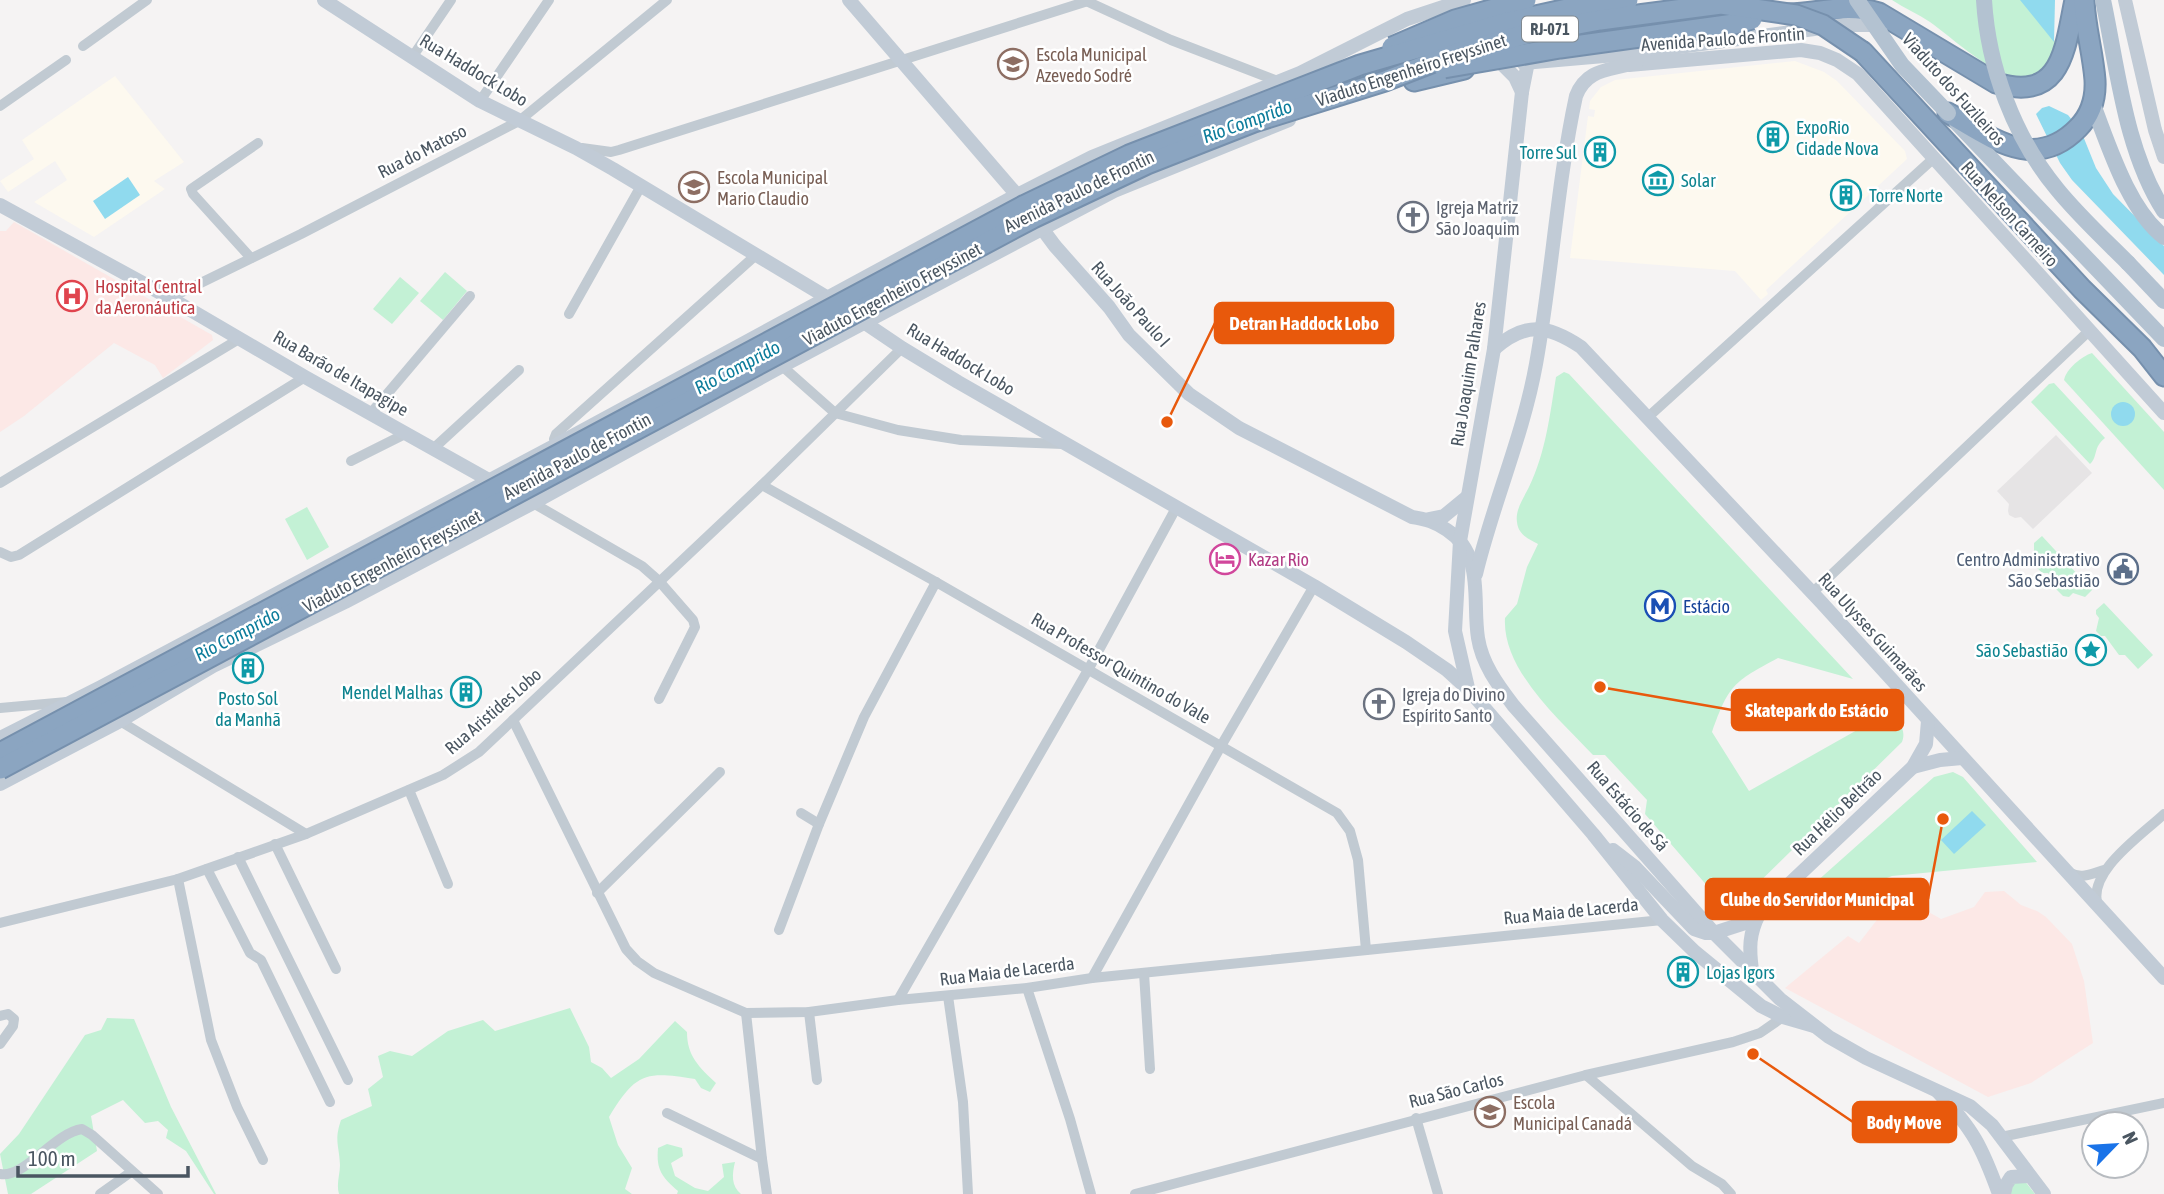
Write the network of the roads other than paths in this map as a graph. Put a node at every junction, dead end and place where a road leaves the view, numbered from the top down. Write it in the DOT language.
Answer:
graph roads {
  1 [pos="147,0"];
  2 [pos="324,0"];
  3 [pos="451,0"];
  4 [pos="549,0"];
  5 [pos="667,0"];
  6 [pos="849,0"];
  7 [pos="1087,0"];
  8 [pos="1108,0"];
  9 [pos="1464,0"];
  10 [pos="1579,0"];
  11 [pos="1628,0"];
  12 [pos="1790,0"];
  13 [pos="1857,0"];
  14 [pos="1984,0"];
  15 [pos="2075,0"];
  16 [pos="2084,0"];
  17 [pos="2104,0"];
  18 [pos="2125,0"];
  19 [pos="1729,1"];
  20 [pos="1532,2"];
  21 [pos="1112,13"];
  22 [pos="1758,17"];
  23 [pos="1408,19"];
  24 [pos="1910,30"];
  25 [pos="1383,31"];
  26 [pos="83,46"];
  27 [pos="1820,53"];
  28 [pos="1675,54"];
  29 [pos="413,56"];
  30 [pos="1628,59"];
  31 [pos="66,60"];
  32 [pos="900,60"];
  33 [pos="1528,62"];
  34 [pos="1360,65"];
  35 [pos="1503,65"];
  36 [pos="1300,73"];
  37 [pos="1415,74"];
  38 [pos="1385,81"];
  39 [pos="1280,82"];
  40 [pos="1522,92"];
  41 [pos="480,101"];
  42 [pos="1300,103"];
  43 [pos="2093,105"];
  44 [pos="0,106"];
  45 [pos="1948,113"];
  46 [pos="519,121"];
  47 [pos="258,143"];
  48 [pos="576,148"];
  49 [pos="611,152"];
  50 [pos="1093,157"];
  51 [pos="2164,157"];
  52 [pos="1934,158"];
  53 [pos="613,169"];
  54 [pos="2145,174"];
  55 [pos="641,186"];
  56 [pos="1114,191"];
  57 [pos="2164,194"];
  58 [pos="1017,195"];
  59 [pos="0,205"];
  60 [pos="2164,211"];
  61 [pos="1041,229"];
  62 [pos="2164,237"];
  63 [pos="756,255"];
  64 [pos="251,258"];
  65 [pos="470,296"];
  66 [pos="828,298"];
  67 [pos="170,299"];
  68 [pos="2164,301"];
  69 [pos="569,314"];
  70 [pos="2147,320"];
  71 [pos="865,322"];
  72 [pos="1541,328"];
  73 [pos="2090,330"];
  74 [pos="239,339"];
  75 [pos="2164,339"];
  76 [pos="2164,346"];
  77 [pos="902,348"];
  78 [pos="1494,349"];
  79 [pos="782,366"];
  80 [pos="519,370"];
  81 [pos="2164,376"];
  82 [pos="305,377"];
  83 [pos="371,413"];
  84 [pos="835,413"];
  85 [pos="2164,413"];
  86 [pos="1647,418"];
  87 [pos="407,433"];
  88 [pos="1067,444"];
  89 [pos="556,445"];
  90 [pos="434,448"];
  91 [pos="351,461"];
  92 [pos="489,480"];
  93 [pos="0,483"];
  94 [pos="762,485"];
  95 [pos="1466,498"];
  96 [pos="532,502"];
  97 [pos="1176,508"];
  98 [pos="1429,519"];
  99 [pos="1460,541"];
  100 [pos="0,552"];
  101 [pos="327,566"];
  102 [pos="1475,579"];
  103 [pos="659,581"];
  104 [pos="936,582"];
  105 [pos="1314,586"];
  106 [pos="1812,593"];
  107 [pos="345,602"];
  108 [pos="196,635"];
  109 [pos="213,666"];
  110 [pos="1088,670"];
  111 [pos="101,687"];
  112 [pos="1469,690"];
  113 [pos="659,699"];
  114 [pos="69,702"];
  115 [pos="0,708"];
  116 [pos="513,720"];
  117 [pos="120,721"];
  118 [pos="1928,721"];
  119 [pos="4,731"];
  120 [pos="1221,746"];
  121 [pos="0,753"];
  122 [pos="1962,758"];
  123 [pos="31,767"];
  124 [pos="1913,767"];
  125 [pos="0,769"];
  126 [pos="720,772"];
  127 [pos="0,784"];
  128 [pos="409,790"];
  129 [pos="801,813"];
  130 [pos="2164,814"];
  131 [pos="818,824"];
  132 [pos="306,834"];
  133 [pos="1593,834"];
  134 [pos="275,844"];
  135 [pos="238,857"];
  136 [pos="208,869"];
  137 [pos="2063,869"];
  138 [pos="2104,870"];
  139 [pos="178,879"];
  140 [pos="448,884"];
  141 [pos="597,893"];
  142 [pos="2099,908"];
  143 [pos="1761,910"];
  144 [pos="1662,920"];
  145 [pos="0,923"];
  146 [pos="779,930"];
  147 [pos="1714,933"];
  148 [pos="1366,950"];
  149 [pos="335,969"];
  150 [pos="1752,970"];
  151 [pos="1144,973"];
  152 [pos="1092,978"];
  153 [pos="2164,979"];
  154 [pos="1027,988"];
  155 [pos="948,996"];
  156 [pos="898,1000"];
  157 [pos="809,1012"];
  158 [pos="746,1013"];
  159 [pos="0,1016"];
  160 [pos="1783,1017"];
  161 [pos="1814,1026"];
  162 [pos="0,1044"];
  163 [pos="1150,1069"];
  164 [pos="1586,1075"];
  165 [pos="348,1080"];
  166 [pos="817,1080"];
  167 [pos="1934,1089"];
  168 [pos="330,1102"];
  169 [pos="2164,1103"];
  170 [pos="667,1113"];
  171 [pos="1416,1118"];
  172 [pos="2001,1137"];
  173 [pos="762,1159"];
  174 [pos="263,1160"];
  175 [pos="131,1172"];
  176 [pos="0,1174"];
  177 [pos="2028,1176"];
  178 [pos="100,1194"];
  179 [pos="159,1194"];
  180 [pos="767,1194"];
  181 [pos="968,1194"];
  182 [pos="1091,1194"];
  183 [pos="1135,1194"];
  184 [pos="1438,1194"];
  185 [pos="1731,1194"];
  186 [pos="1999,1194"];
  187 [pos="2004,1194"];
  188 [pos="2043,1194"];
  1 -- 26 [label="street"];
  2 -- 29 [label="main road, Rua Haddock Lobo"];
  3 -- 29 [label="street"];
  4 -- 41 [label="street"];
  5 -- 46 [label="street, Rua do Matoso"];
  6 -- 32 [label="main road, Rua João Paulo I"];
  7 -- 21 [label="street"];
  7 -- 32 [label="street"];
  8 -- 21 [label="street"];
  9 -- 23 [label="main road, Avenida Paulo de Frontin"];
  10 -- 20 [label="main road, Avenida Paulo de Frontin"];
  11 -- 34 [label="highway, Viaduto Engenheiro Freyssinet / RJ-071, bridge"];
  12 -- 22 [label="highway"];
  13 -- 45 [label="main road, Viaduto dos Fuzileiros, bridge"];
  14 -- 68 [label="main road, bridge"];
  15 -- 24 [label="highway"];
  16 -- 43 [label="highway"];
  17 -- 54 [label="main road"];
  18 -- 51 [label="main road"];
  19 -- 37 [label="highway"];
  19 -- 38 [label="highway, Viaduto Engenheiro Freyssinet / RJ-071, bridge"];
  19 -- 81 [label="highway, Viaduto Engenheiro Freyssinet, bridge"];
  20 -- 23 [label="main road, Avenida Paulo de Frontin"];
  20 -- 34 [label="highway, bridge"];
  21 -- 39 [label="street"];
  22 -- 24 [label="highway"];
  22 -- 38 [label="highway, bridge"];
  23 -- 25 [label="main road, Avenida Paulo de Frontin"];
  24 -- 28 [label="main road, Avenida Paulo de Frontin"];
  25 -- 36 [label="main road, Avenida Paulo de Frontin"];
  25 -- 37 [label="main road, bridge"];
  27 -- 28 [label="main road, Avenida Paulo de Frontin"];
  27 -- 52 [label="main road, Rua Nelson Carneiro"];
  28 -- 30 [label="main road, Avenida Paulo de Frontin"];
  28 -- 30 [label="main road"];
  29 -- 41 [label="main road, Rua Haddock Lobo"];
  30 -- 33 [label="main road, Avenida Paulo de Frontin"];
  30 -- 72 [label="main road"];
  31 -- 44 [label="street"];
  32 -- 49 [label="street"];
  32 -- 58 [label="main road, Rua João Paulo I"];
  33 -- 35 [label="main road, Avenida Paulo de Frontin"];
  33 -- 40 [label="main road, Rua Joaquim Palhares"];
  34 -- 121 [label="highway, Viaduto Engenheiro Freyssinet / RJ-071, bridge"];
  35 -- 37 [label="main road, Avenida Paulo de Frontin"];
  35 -- 40 [label="main road"];
  36 -- 39 [label="main road, Avenida Paulo de Frontin"];
  36 -- 42 [label="main road"];
  37 -- 42 [label="main road, Avenida Paulo de Frontin"];
  38 -- 125 [label="highway, Viaduto Engenheiro Freyssinet / RJ-071, bridge"];
  39 -- 42 [label="main road"];
  39 -- 50 [label="main road, Avenida Paulo de Frontin"];
  40 -- 78 [label="main road, Rua Joaquim Palhares"];
  41 -- 46 [label="main road, Rua Haddock Lobo"];
  42 -- 56 [label="main road, Avenida Paulo de Frontin"];
  43 -- 45 [label="highway"];
  43 -- 62 [label="main road"];
  45 -- 70 [label="main road, Viaduto dos Fuzileiros"];
  46 -- 48 [label="main road, Rua Haddock Lobo"];
  46 -- 64 [label="street, Rua do Matoso"];
  47 -- 64 [label="street"];
  48 -- 49 [label="street"];
  48 -- 53 [label="main road, Rua Haddock Lobo"];
  49 -- 53 [label="street"];
  50 -- 56 [label="main road, bridge"];
  50 -- 58 [label="main road, Avenida Paulo de Frontin"];
  52 -- 73 [label="main road, Rua Nelson Carneiro"];
  52 -- 86 [label="street"];
  53 -- 55 [label="main road, Rua Haddock Lobo"];
  54 -- 57 [label="main road"];
  54 -- 60 [label="main road"];
  55 -- 63 [label="main road, Rua Haddock Lobo"];
  55 -- 69 [label="street"];
  56 -- 61 [label="main road, Avenida Paulo de Frontin"];
  58 -- 61 [label="main road, Rua João Paulo I, bridge"];
  58 -- 66 [label="main road, Avenida Paulo de Frontin"];
  59 -- 67 [label="main road, Rua Barão de Itapagipe"];
  61 -- 71 [label="main road, Avenida Paulo de Frontin"];
  61 -- 98 [label="main road, Rua João Paulo I"];
  63 -- 66 [label="main road, Rua Haddock Lobo"];
  63 -- 89 [label="street"];
  64 -- 67 [label="street, Rua do Matoso"];
  65 -- 83 [label="street"];
  66 -- 71 [label="main road, Rua Haddock Lobo, bridge"];
  66 -- 89 [label="main road, Avenida Paulo de Frontin"];
  67 -- 74 [label="main road, Rua Barão de Itapagipe"];
  70 -- 75 [label="main road"];
  70 -- 76 [label="main road"];
  71 -- 77 [label="main road, Rua Haddock Lobo"];
  71 -- 79 [label="main road, Avenida Paulo de Frontin"];
  72 -- 78 [label="main road"];
  72 -- 86 [label="main road, Rua Ulysses Guimarães"];
  72 -- 102 [label="main road"];
  73 -- 85 [label="main road, Rua Nelson Carneiro"];
  73 -- 106 [label="street"];
  74 -- 82 [label="main road, Rua Barão de Itapagipe"];
  74 -- 93 [label="street"];
  77 -- 84 [label="street, Rua Aristides Lobo"];
  77 -- 88 [label="main road, Rua Haddock Lobo"];
  78 -- 95 [label="main road, Rua Joaquim Palhares"];
  79 -- 84 [label="street"];
  79 -- 96 [label="main road, Avenida Paulo de Frontin"];
  80 -- 90 [label="street"];
  82 -- 83 [label="main road, Rua Barão de Itapagipe"];
  82 -- 100 [label="street"];
  83 -- 87 [label="main road, Rua Barão de Itapagipe"];
  84 -- 88 [label="street"];
  84 -- 94 [label="street, Rua Aristides Lobo"];
  86 -- 106 [label="main road, Rua Ulysses Guimarães"];
  87 -- 90 [label="main road, Rua Barão de Itapagipe"];
  87 -- 91 [label="street"];
  88 -- 97 [label="main road, Rua Haddock Lobo"];
  89 -- 92 [label="main road, Avenida Paulo de Frontin"];
  90 -- 92 [label="main road, Rua Barão de Itapagipe"];
  92 -- 96 [label="main road, Rua Barão de Itapagipe, bridge"];
  92 -- 101 [label="main road, Avenida Paulo de Frontin"];
  94 -- 103 [label="street, Rua Aristides Lobo"];
  94 -- 104 [label="street, Rua Professor Quintino do Vale"];
  95 -- 98 [label="main road"];
  95 -- 99 [label="main road, Rua Joaquim Palhares"];
  96 -- 103 [label="street, Rua Barão de Itapagipe"];
  96 -- 107 [label="main road, Avenida Paulo de Frontin"];
  97 -- 105 [label="main road, Rua Haddock Lobo"];
  97 -- 110 [label="street"];
  98 -- 99 [label="main road, Rua João Paulo I"];
  99 -- 102 [label="main road"];
  99 -- 112 [label="main road, Rua Joaquim Palhares"];
  101 -- 107 [label="main road, bridge"];
  101 -- 108 [label="main road, Avenida Paulo de Frontin"];
  102 -- 147 [label="main road, Rua Estácio de Sá"];
  103 -- 113 [label="street, Rua Barão de Itapagipe"];
  103 -- 116 [label="street, Rua Aristides Lobo"];
  104 -- 110 [label="street, Rua Professor Quintino do Vale"];
  104 -- 131 [label="street"];
  105 -- 112 [label="main road, Rua Haddock Lobo"];
  105 -- 120 [label="street"];
  106 -- 118 [label="main road, Rua Ulysses Guimarães"];
  107 -- 109 [label="main road, Avenida Paulo de Frontin"];
  108 -- 109 [label="main road, bridge"];
  108 -- 111 [label="main road, Avenida Paulo de Frontin"];
  109 -- 117 [label="main road, Avenida Paulo de Frontin"];
  110 -- 120 [label="street, Rua Professor Quintino do Vale"];
  110 -- 156 [label="street"];
  111 -- 114 [label="main road, Avenida Paulo de Frontin"];
  111 -- 117 [label="street, bridge"];
  112 -- 133 [label="main road, Rua Estácio de Sá"];
  114 -- 115 [label="street"];
  114 -- 119 [label="main road, Avenida Paulo de Frontin"];
  116 -- 128 [label="street, Rua Aristides Lobo"];
  116 -- 141 [label="street, Rua Maia de Lacerda"];
  117 -- 123 [label="main road, Avenida Paulo de Frontin"];
  117 -- 132 [label="street"];
  118 -- 122 [label="main road, Rua Ulysses Guimarães"];
  118 -- 124 [label="main road, Rua Hélio Beltrão"];
  119 -- 123 [label="main road, bridge"];
  120 -- 148 [label="street, Rua Professor Quintino do Vale"];
  120 -- 152 [label="street"];
  122 -- 124 [label="main road"];
  122 -- 137 [label="main road, Rua Ulysses Guimarães"];
  123 -- 127 [label="main road, Avenida Paulo de Frontin"];
  124 -- 143 [label="main road, Rua Hélio Beltrão"];
  126 -- 141 [label="street"];
  128 -- 132 [label="street, Rua Aristides Lobo"];
  128 -- 140 [label="street"];
  129 -- 131 [label="street"];
  130 -- 138 [label="street"];
  131 -- 146 [label="street"];
  132 -- 134 [label="street, Rua Aristides Lobo"];
  133 -- 144 [label="main road, Rua Estácio de Sá"];
  133 -- 147 [label="main road"];
  134 -- 135 [label="street, Rua Aristides Lobo"];
  134 -- 149 [label="street"];
  135 -- 136 [label="street, Rua Aristides Lobo"];
  135 -- 165 [label="street"];
  136 -- 139 [label="street, Rua Aristides Lobo"];
  136 -- 168 [label="street"];
  137 -- 138 [label="street"];
  137 -- 142 [label="main road, Rua Ulysses Guimarães"];
  138 -- 142 [label="street"];
  139 -- 145 [label="street, Rua Aristides Lobo"];
  139 -- 174 [label="street"];
  141 -- 158 [label="street, Rua Maia de Lacerda"];
  142 -- 153 [label="main road, Rua Ulysses Guimarães"];
  143 -- 147 [label="main road, Rua Hélio Beltrão"];
  143 -- 150 [label="main road"];
  144 -- 148 [label="street, Rua Maia de Lacerda"];
  144 -- 160 [label="main road, Rua Estácio de Sá"];
  147 -- 150 [label="main road, Rua Estácio de Sá"];
  148 -- 151 [label="street, Rua Maia de Lacerda"];
  150 -- 161 [label="main road, Rua Estácio de Sá"];
  151 -- 152 [label="street, Rua Maia de Lacerda"];
  151 -- 163 [label="street"];
  152 -- 154 [label="street, Rua Maia de Lacerda"];
  154 -- 155 [label="street, Rua Maia de Lacerda"];
  154 -- 182 [label="street"];
  155 -- 156 [label="street, Rua Maia de Lacerda"];
  155 -- 181 [label="street"];
  156 -- 157 [label="street, Rua Maia de Lacerda"];
  157 -- 158 [label="street, Rua Maia de Lacerda"];
  157 -- 166 [label="street"];
  158 -- 173 [label="street"];
  159 -- 162 [label="street"];
  160 -- 161 [label="main road, Rua Estácio de Sá"];
  160 -- 164 [label="street, Rua São Carlos"];
  161 -- 167 [label="main road, Rua Estácio de Sá"];
  164 -- 171 [label="street, Rua São Carlos"];
  164 -- 185 [label="street"];
  167 -- 172 [label="main road, Rua Estácio de Sá"];
  167 -- 186 [label="main road"];
  169 -- 172 [label="street"];
  170 -- 173 [label="street"];
  171 -- 183 [label="street, Rua São Carlos"];
  171 -- 184 [label="street"];
  172 -- 177 [label="main road, Rua Estácio de Sá"];
  173 -- 180 [label="street"];
  175 -- 176 [label="street"];
  175 -- 178 [label="street"];
  175 -- 179 [label="street"];
  177 -- 187 [label="main road"];
  177 -- 188 [label="main road, Rua Estácio de Sá"];
}
